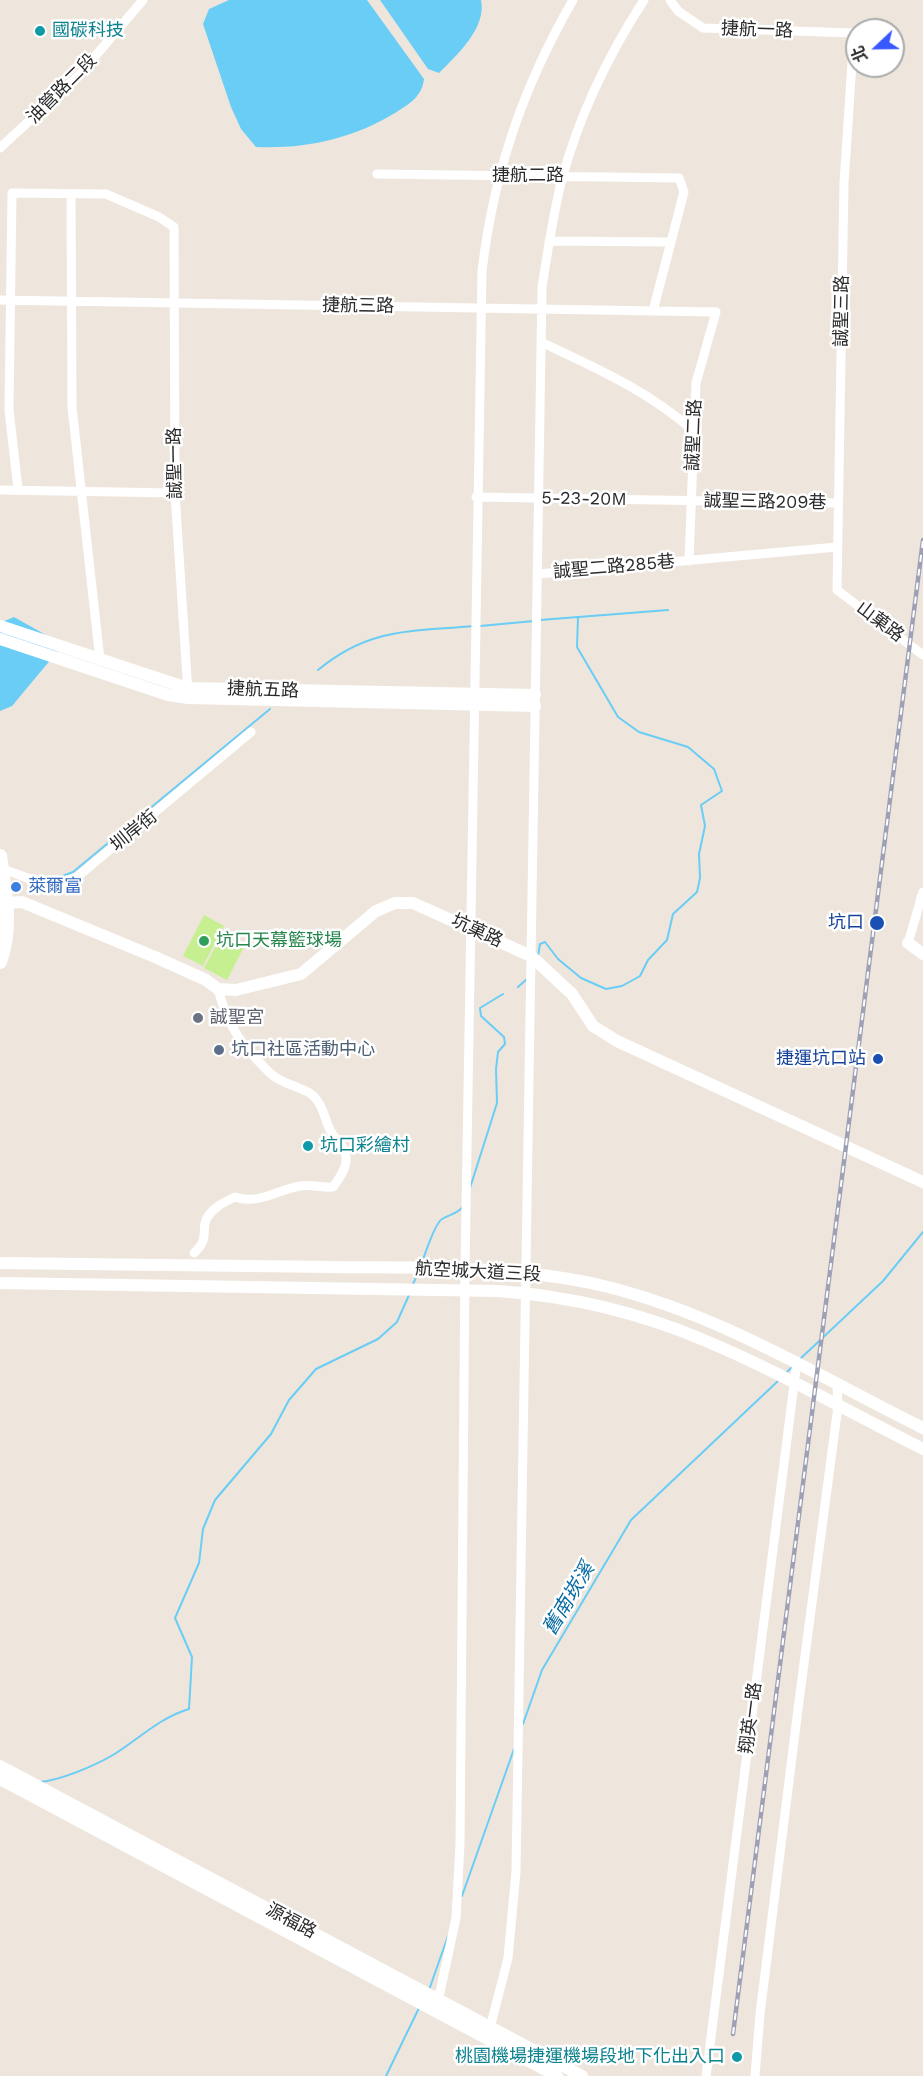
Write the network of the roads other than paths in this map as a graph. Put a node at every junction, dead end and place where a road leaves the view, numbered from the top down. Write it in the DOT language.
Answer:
graph roads {
  1 [pos="143,0"];
  2 [pos="573,0"];
  3 [pos="644,0"];
  4 [pos="670,0"];
  5 [pos="845,33"];
  6 [pos="851,78"];
  7 [pos="0,148"];
  8 [pos="377,174"];
  9 [pos="498,176"];
  10 [pos="563,176"];
  11 [pos="71,194"];
  12 [pos="549,241"];
  13 [pos="671,242"];
  14 [pos="5,301"];
  15 [pos="70,301"];
  16 [pos="174,303"];
  17 [pos="480,308"];
  18 [pos="542,309"];
  19 [pos="653,311"];
  20 [pos="716,312"];
  21 [pos="541,342"];
  22 [pos="694,431"];
  23 [pos="0,489"];
  24 [pos="18,489"];
  25 [pos="82,491"];
  26 [pos="175,494"];
  27 [pos="476,497"];
  28 [pos="538,499"];
  29 [pos="692,501"];
  30 [pos="838,503"];
  31 [pos="837,547"];
  32 [pos="689,561"];
  33 [pos="538,574"];
  34 [pos="837,590"];
  35 [pos="0,626"];
  36 [pos="0,639"];
  37 [pos="923,655"];
  38 [pos="100,660"];
  39 [pos="188,693"];
  40 [pos="476,698"];
  41 [pos="535,701"];
  42 [pos="251,732"];
  43 [pos="1,864"];
  44 [pos="923,896"];
  45 [pos="8,903"];
  46 [pos="472,928"];
  47 [pos="908,943"];
  48 [pos="923,954"];
  49 [pos="531,956"];
  50 [pos="0,962"];
  51 [pos="218,989"];
  52 [pos="923,1182"];
  53 [pos="194,1253"];
  54 [pos="0,1263"];
  55 [pos="465,1268"];
  56 [pos="526,1273"];
  57 [pos="0,1283"];
  58 [pos="465,1290"];
  59 [pos="525,1293"];
  60 [pos="797,1361"];
  61 [pos="795,1384"];
  62 [pos="837,1385"];
  63 [pos="838,1406"];
  64 [pos="923,1428"];
  65 [pos="923,1449"];
  66 [pos="0,1766"];
  67 [pos="0,1779"];
  68 [pos="437,2006"];
  69 [pos="489,2033"];
  70 [pos="557,2076"];
  71 [pos="582,2076"];
  72 [pos="706,2076"];
  73 [pos="755,2076"];
  1 -- 7 [label="street, 油管路二段"];
  2 -- 9 [label="street"];
  3 -- 10 [label="street"];
  4 -- 5 [label="street, 捷航一路"];
  6 -- 30 [label="street, 誠聖三路"];
  8 -- 9 [label="street, 捷航二路"];
  9 -- 10 [label="street, 捷航二路"];
  9 -- 17 [label="street"];
  10 -- 12 [label="street"];
  10 -- 13 [label="street, 捷航二路"];
  11 -- 14 [label="street"];
  11 -- 15 [label="street"];
  11 -- 16 [label="street, 誠聖一路"];
  12 -- 13 [label="street"];
  12 -- 18 [label="street"];
  13 -- 19 [label="street"];
  14 -- 15 [label="street, 捷航三路"];
  14 -- 24 [label="street"];
  15 -- 16 [label="street, 捷航三路"];
  15 -- 25 [label="street"];
  16 -- 17 [label="street, 捷航三路"];
  16 -- 26 [label="street, 誠聖一路"];
  17 -- 18 [label="street, 捷航三路"];
  17 -- 27 [label="street"];
  18 -- 19 [label="street, 捷航三路"];
  18 -- 21 [label="street"];
  19 -- 20 [label="street, 捷航三路"];
  20 -- 22 [label="street, 誠聖二路"];
  21 -- 22 [label="street"];
  21 -- 28 [label="street"];
  22 -- 29 [label="street, 誠聖二路"];
  23 -- 24 [label="street"];
  24 -- 25 [label="street"];
  25 -- 26 [label="street"];
  25 -- 38 [label="street"];
  26 -- 39 [label="street, 誠聖一路"];
  27 -- 28 [label="street, 5-23-20M"];
  27 -- 40 [label="street"];
  28 -- 29 [label="street, 5-23-20M"];
  28 -- 33 [label="street"];
  29 -- 30 [label="street, 誠聖三路209巷"];
  29 -- 32 [label="street, 誠聖二路"];
  30 -- 31 [label="street, 誠聖三路"];
  31 -- 32 [label="street, 誠聖二路285巷"];
  31 -- 34 [label="street, 誠聖三路"];
  32 -- 33 [label="street, 誠聖二路285巷"];
  33 -- 41 [label="street"];
  34 -- 37 [label="street, 山菓路"];
  35 -- 38 [label="street, 捷航五路"];
  36 -- 39 [label="street, 捷航五路"];
  38 -- 39 [label="street, 捷航五路"];
  39 -- 40 [label="street, 捷航五路"];
  40 -- 41 [label="street, 捷航五路"];
  40 -- 46 [label="street"];
  41 -- 49 [label="street"];
  42 -- 43 [label="street, 圳岸街"];
  43 -- 45 [label="main road"];
  44 -- 47 [label="street"];
  45 -- 50 [label="main road"];
  45 -- 51 [label="street"];
  46 -- 49 [label="street, 坑菓路"];
  46 -- 51 [label="street, 坑菓路"];
  46 -- 55 [label="street"];
  47 -- 48 [label="street"];
  49 -- 52 [label="street, 坑菓路"];
  49 -- 56 [label="street"];
  51 -- 53 [label="street"];
  54 -- 55 [label="street, 航空城大道三段"];
  55 -- 56 [label="street, 航空城大道三段"];
  55 -- 58 [label="street"];
  56 -- 59 [label="street"];
  56 -- 60 [label="street, 航空城大道三段"];
  57 -- 58 [label="street, 航空城大道三段"];
  58 -- 59 [label="street, 航空城大道三段"];
  58 -- 68 [label="street"];
  59 -- 61 [label="street, 航空城大道三段"];
  59 -- 69 [label="street"];
  60 -- 61 [label="street, 翔英一路"];
  60 -- 62 [label="street, 航空城大道三段"];
  61 -- 63 [label="street, 航空城大道三段"];
  61 -- 72 [label="street, 翔英一路"];
  62 -- 63 [label="street"];
  62 -- 64 [label="street, 航空城大道三段"];
  63 -- 65 [label="street, 航空城大道三段"];
  63 -- 73 [label="street"];
  66 -- 68 [label="street, 源福路"];
  67 -- 68 [label="street, 源福路"];
  68 -- 69 [label="street, 源福路"];
  69 -- 70 [label="street, 源福路"];
  69 -- 71 [label="street, 源福路"];
}
